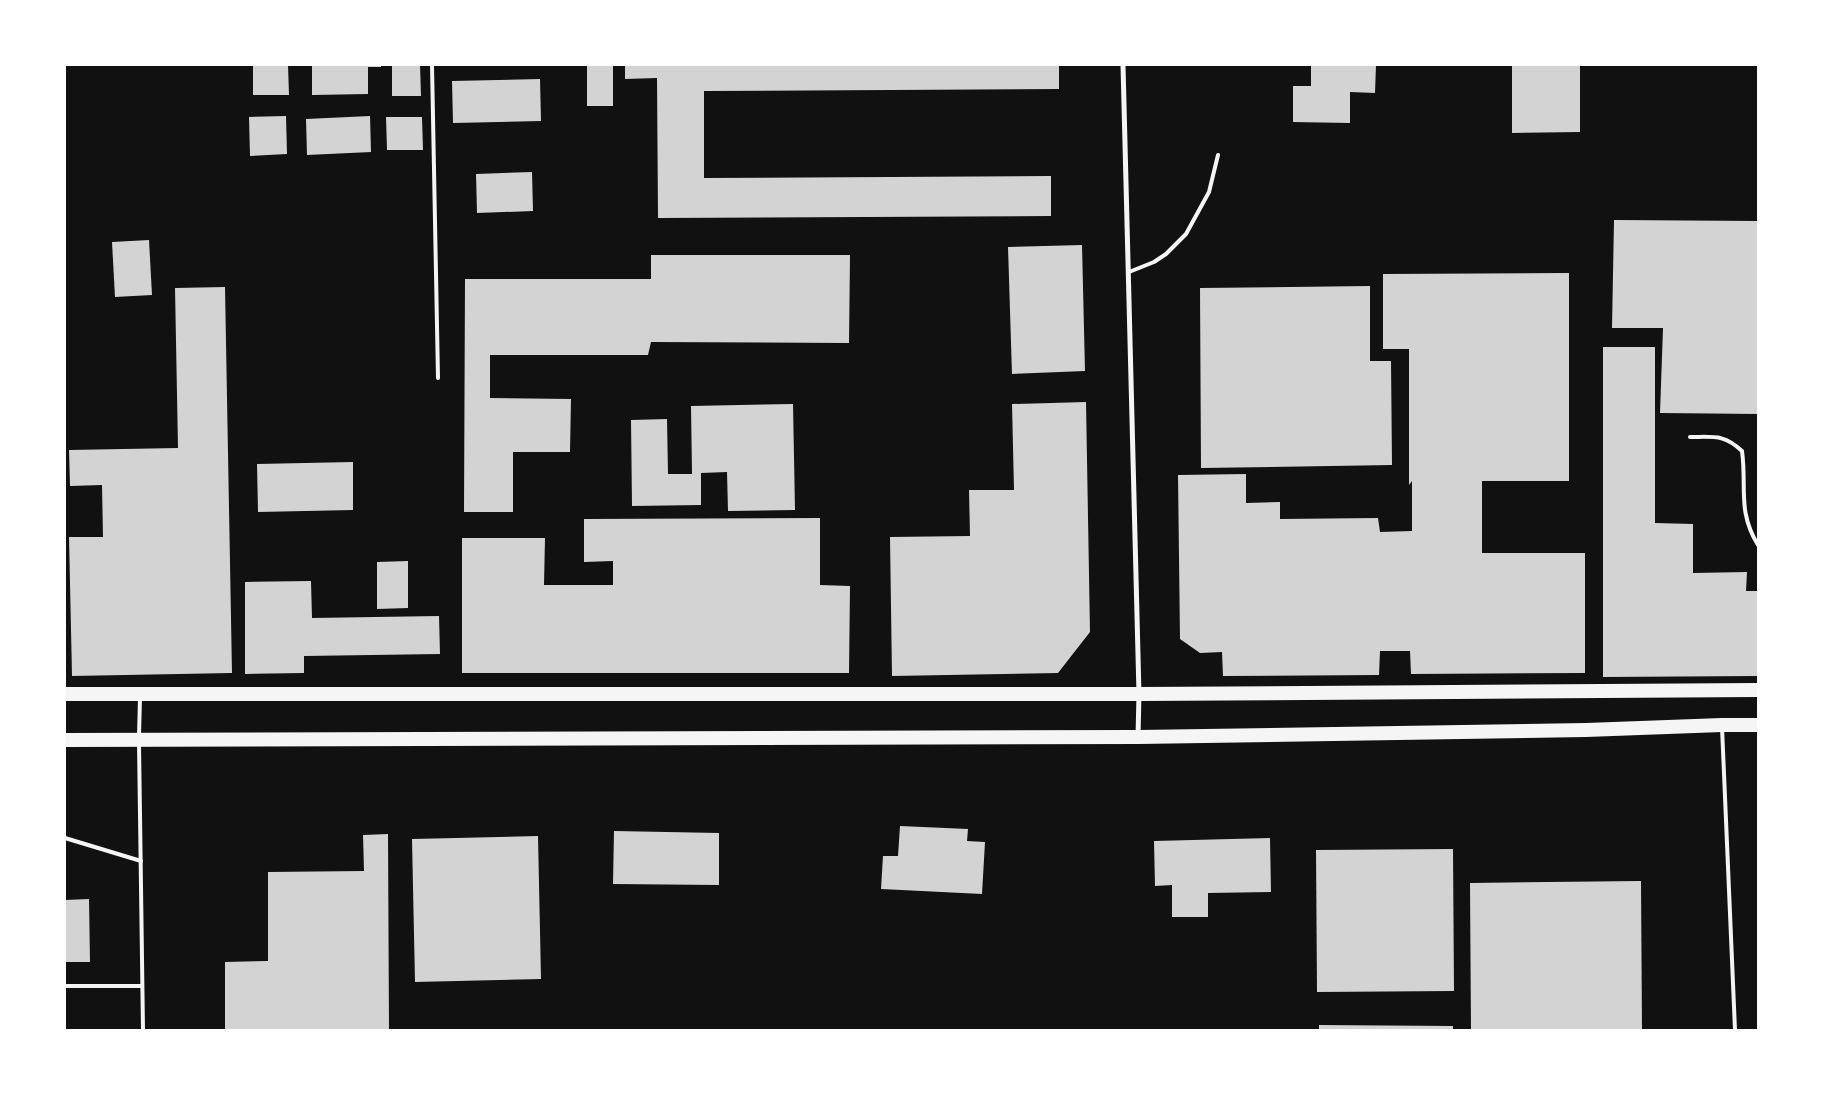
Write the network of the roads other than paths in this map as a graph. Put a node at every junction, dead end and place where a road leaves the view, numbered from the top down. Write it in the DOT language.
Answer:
graph roads {
  1 [pos="432,65"];
  2 [pos="1123,65"];
  3 [pos="1218,155"];
  4 [pos="1129,272"];
  5 [pos="438,378"];
  6 [pos="1690,437"];
  7 [pos="1758,545"];
  8 [pos="1758,690"];
  9 [pos="65,694"];
  10 [pos="1139,694"];
  11 [pos="140,696"];
  12 [pos="1722,725"];
  13 [pos="1758,725"];
  14 [pos="1138,736"];
  15 [pos="65,740"];
  16 [pos="139,741"];
  17 [pos="65,838"];
  18 [pos="141,861"];
  19 [pos="65,986"];
  20 [pos="142,986"];
  21 [pos="143,1030"];
  22 [pos="1735,1030"];
  1 -- 5 [label="lane"];
  2 -- 4 [label="street"];
  3 -- 4 [label="lane"];
  4 -- 10 [label="street"];
  6 -- 7 [label="lane"];
  8 -- 10 [label="highway"];
  9 -- 11 [label="highway"];
  10 -- 11 [label="highway"];
  10 -- 14 [label="street"];
  11 -- 16 [label="lane"];
  12 -- 13 [label="highway"];
  12 -- 14 [label="highway"];
  12 -- 22 [label="lane"];
  14 -- 16 [label="highway"];
  15 -- 16 [label="highway"];
  16 -- 18 [label="lane"];
  17 -- 18 [label="lane"];
  18 -- 20 [label="lane"];
  19 -- 20 [label="lane"];
  20 -- 21 [label="lane"];
}
